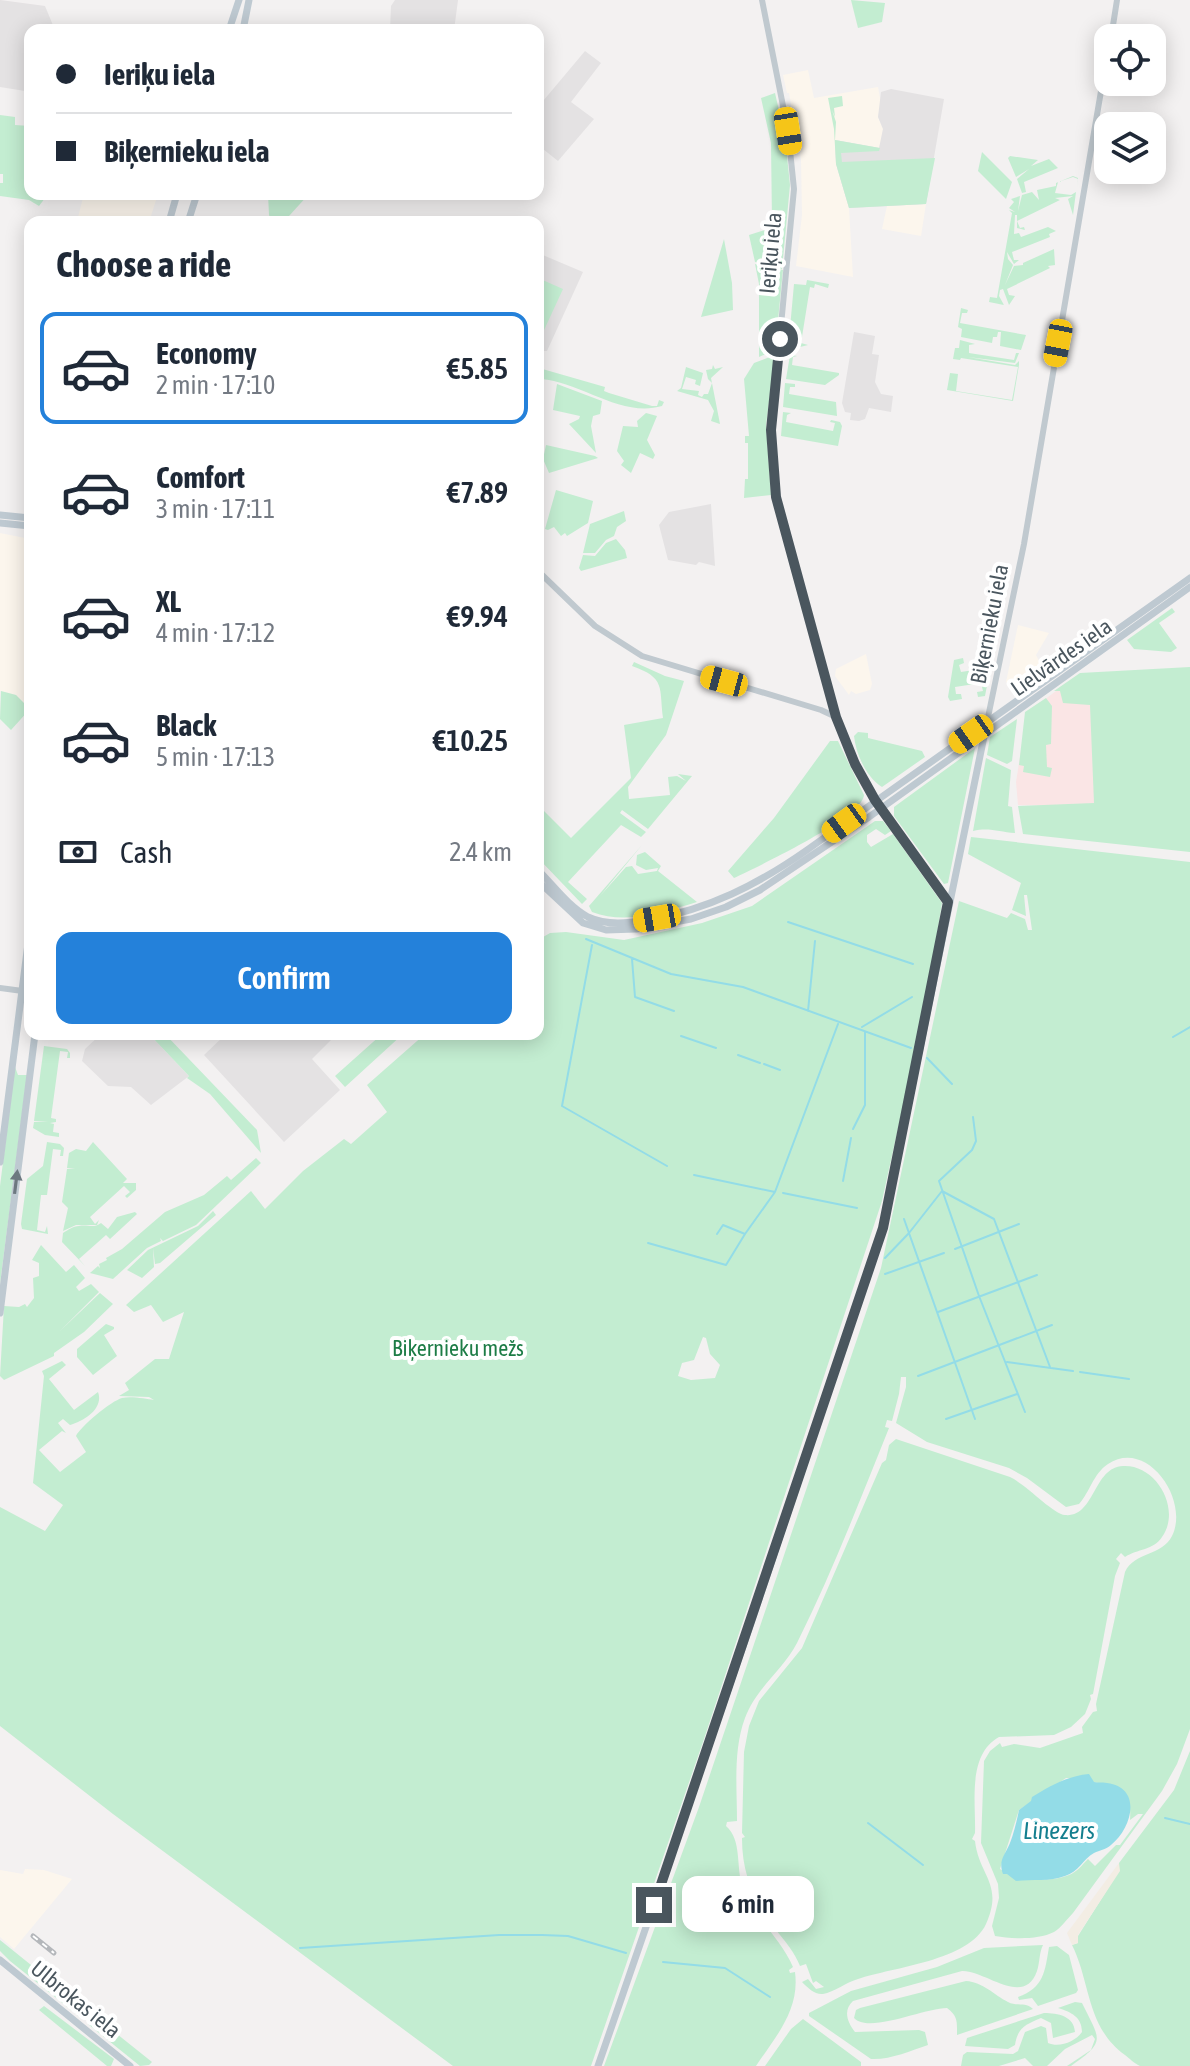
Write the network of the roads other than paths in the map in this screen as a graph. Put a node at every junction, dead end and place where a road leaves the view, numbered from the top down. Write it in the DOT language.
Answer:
graph roads {
  1 [pos="239,0"];
  2 [pos="249,0"];
  3 [pos="762,0"];
  4 [pos="1117,0"];
  5 [pos="231,24"];
  6 [pos="244,24"];
  7 [pos="1113,24"];
  8 [pos="1100,96"];
  9 [pos="0,515"];
  10 [pos="24,517"];
  11 [pos="0,523"];
  12 [pos="24,525"];
  13 [pos="544,577"];
  14 [pos="1190,578"];
  15 [pos="1190,587"];
  16 [pos="1047,684"];
  17 [pos="836,717"];
  18 [pos="987,722"];
  19 [pos="983,734"];
  20 [pos="878,804"];
  21 [pos="544,880"];
  22 [pos="948,902"];
  23 [pos="0,988"];
  24 [pos="24,992"];
  25 [pos="24,1002"];
  26 [pos="34,1040"];
  27 [pos="14,1052"];
  28 [pos="30,1065"];
  29 [pos="0,1162"];
  30 [pos="1,1298"];
  31 [pos="0,1313"];
  32 [pos="0,1960"];
  33 [pos="130,2066"];
  34 [pos="598,2066"];
  1 -- 5 [label="main road"];
  2 -- 6 [label="main road"];
  3 -- 17 [label="street, Ieriķu iela"];
  4 -- 7 [label="street"];
  8 -- 18 [label="street, Biķernieku iela"];
  9 -- 10 [label="main road"];
  11 -- 12 [label="main road"];
  13 -- 17 [label="street"];
  14 -- 16 [label="main road, Lielvārdes iela"];
  15 -- 16 [label="main road, Lielvārdes iela"];
  16 -- 18 [label="main road, Lielvārdes iela"];
  16 -- 19 [label="main road, Lielvārdes iela"];
  17 -- 20 [label="street, Ieriķu iela"];
  18 -- 19 [label="main road, Biķernieku iela"];
  18 -- 20 [label="main road, Lielvārdes iela"];
  19 -- 20 [label="main road, Lielvārdes iela"];
  19 -- 22 [label="main road, Biķernieku iela"];
  20 -- 21 [label="main road, Lielvārdes iela"];
  20 -- 22 [label="street, Ieriķu iela"];
  22 -- 34 [label="main road, Biķernieku iela"];
  23 -- 24 [label="street"];
  25 -- 27 [label="main road"];
  26 -- 28 [label="main road"];
  27 -- 28 [label="main road"];
  27 -- 29 [label="main road"];
  30 -- 28 [label="main road, one-way"];
  30 -- 31 [label="main road"];
  32 -- 33 [label="main road, Ulbrokas iela"];
}
